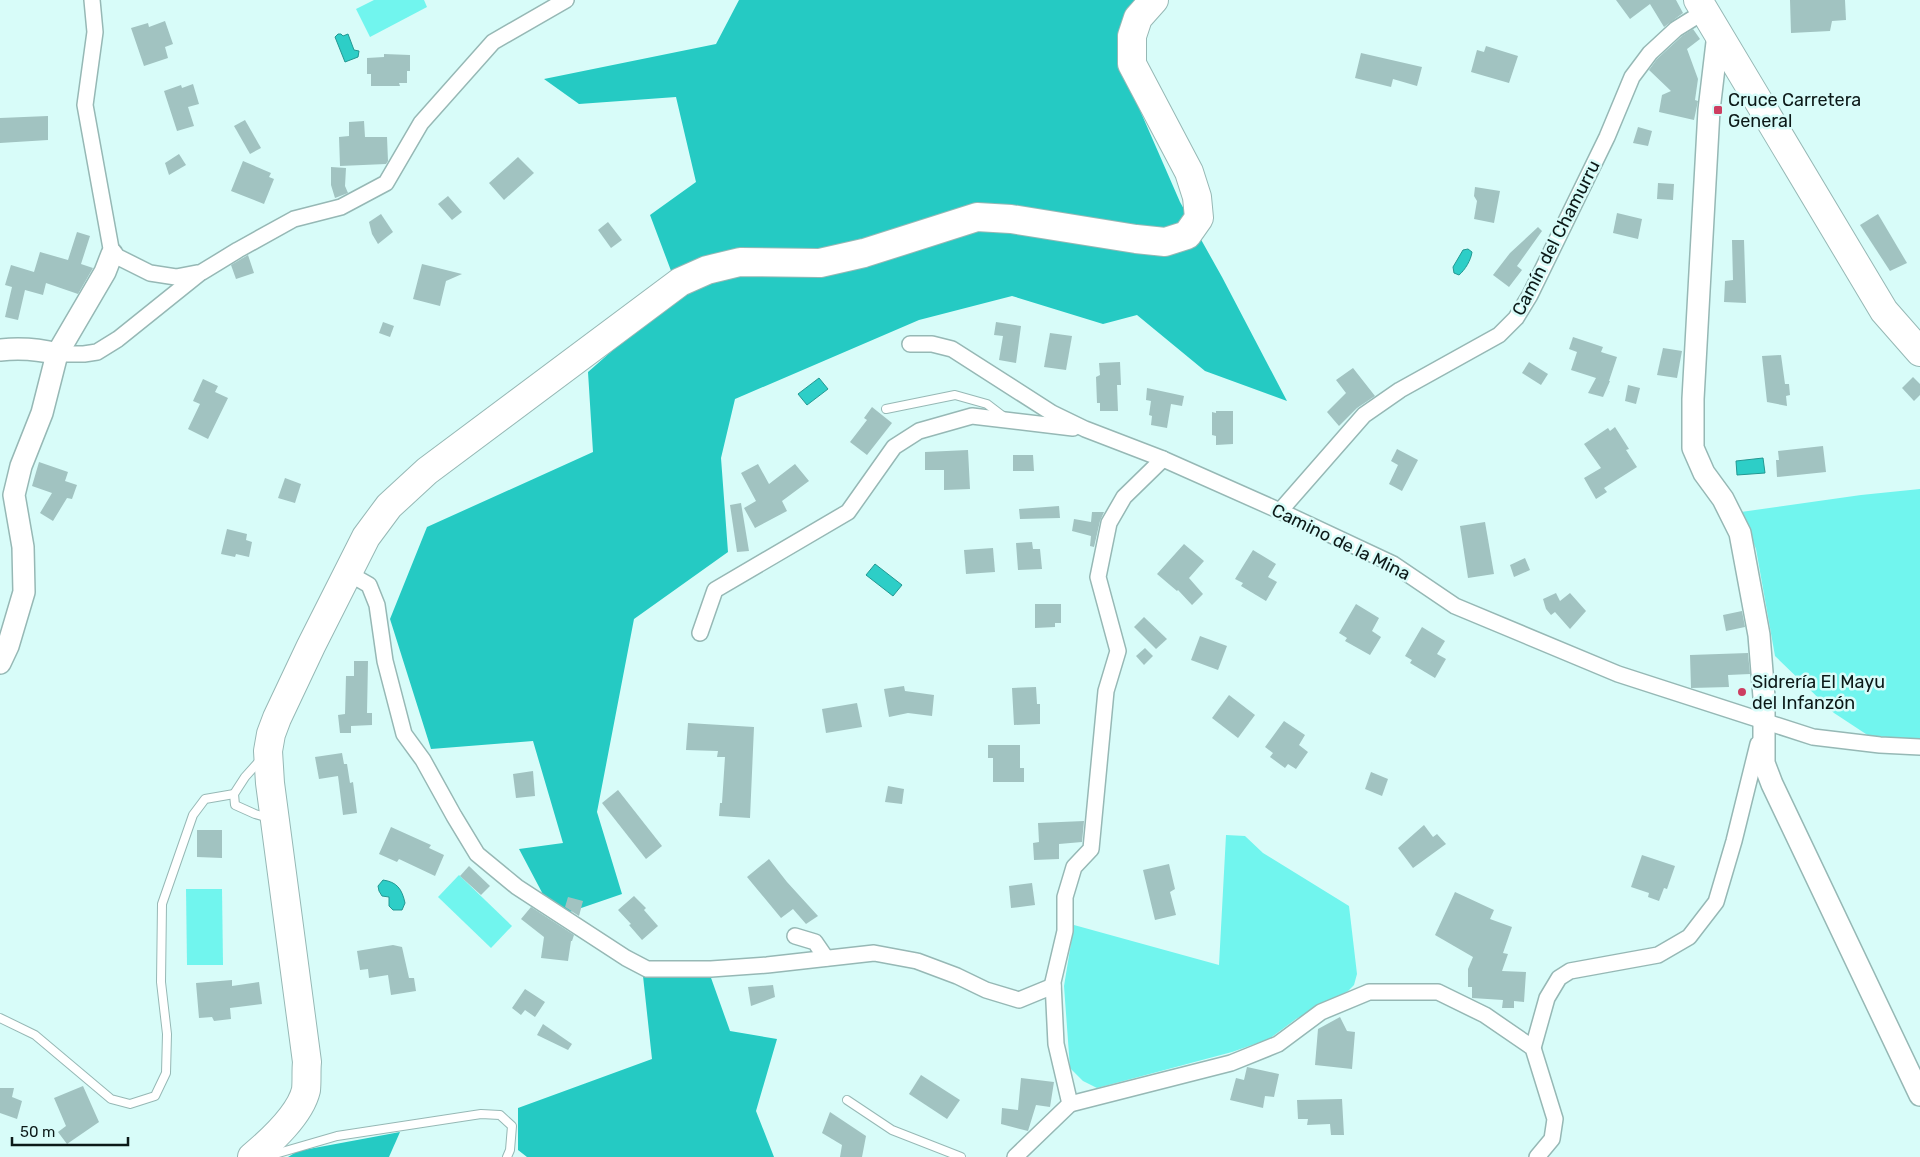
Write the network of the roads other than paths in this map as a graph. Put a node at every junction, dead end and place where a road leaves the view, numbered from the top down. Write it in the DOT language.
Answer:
graph roads {
  1 [pos="92,0"];
  2 [pos="566,0"];
  3 [pos="1154,0"];
  4 [pos="1707,15"];
  5 [pos="112,254"];
  6 [pos="202,272"];
  7 [pos="910,344"];
  8 [pos="0,350"];
  9 [pos="1920,352"];
  10 [pos="57,354"];
  11 [pos="886,409"];
  12 [pos="1010,421"];
  13 [pos="1085,429"];
  14 [pos="1163,459"];
  15 [pos="1280,511"];
  16 [pos="348,573"];
  17 [pos="700,633"];
  18 [pos="0,663"];
  19 [pos="1764,721"];
  20 [pos="1920,748"];
  21 [pos="268,751"];
  22 [pos="234,794"];
  23 [pos="275,819"];
  24 [pos="795,936"];
  25 [pos="826,958"];
  26 [pos="1053,986"];
  27 [pos="0,1018"];
  28 [pos="1533,1048"];
  29 [pos="1920,1095"];
  30 [pos="847,1100"];
  31 [pos="1070,1104"];
  32 [pos="252,1157"];
  33 [pos="263,1157"];
  34 [pos="507,1157"];
  35 [pos="961,1157"];
  36 [pos="1015,1157"];
  37 [pos="1537,1157"];
  1 -- 5 [label="street"];
  2 -- 6 [label="street"];
  3 -- 16 [label="highway"];
  4 -- 9 [label="highway"];
  4 -- 15 [label="street, Camín del Chamurru"];
  4 -- 19 [label="street"];
  5 -- 6 [label="street"];
  5 -- 10 [label="street"];
  6 -- 10 [label="street"];
  7 -- 13 [label="street"];
  8 -- 10 [label="street"];
  10 -- 18 [label="street"];
  11 -- 12 [label="lane"];
  12 -- 13 [label="street"];
  12 -- 17 [label="street"];
  13 -- 14 [label="street, Camino de la Mina"];
  14 -- 15 [label="street, Camino de la Mina"];
  14 -- 26 [label="street"];
  15 -- 19 [label="street, Camino de la Mina"];
  16 -- 21 [label="highway"];
  16 -- 25 [label="street"];
  19 -- 20 [label="street, Camino de la Mina"];
  19 -- 28 [label="street"];
  19 -- 29 [label="street"];
  21 -- 22 [label="lane"];
  21 -- 23 [label="highway"];
  22 -- 23 [label="lane"];
  22 -- 27 [label="lane"];
  23 -- 32 [label="highway"];
  24 -- 25 [label="street"];
  25 -- 26 [label="street"];
  26 -- 31 [label="street"];
  28 -- 31 [label="street"];
  28 -- 37 [label="street"];
  30 -- 35 [label="lane"];
  31 -- 36 [label="street"];
  33 -- 34 [label="lane"];
}
